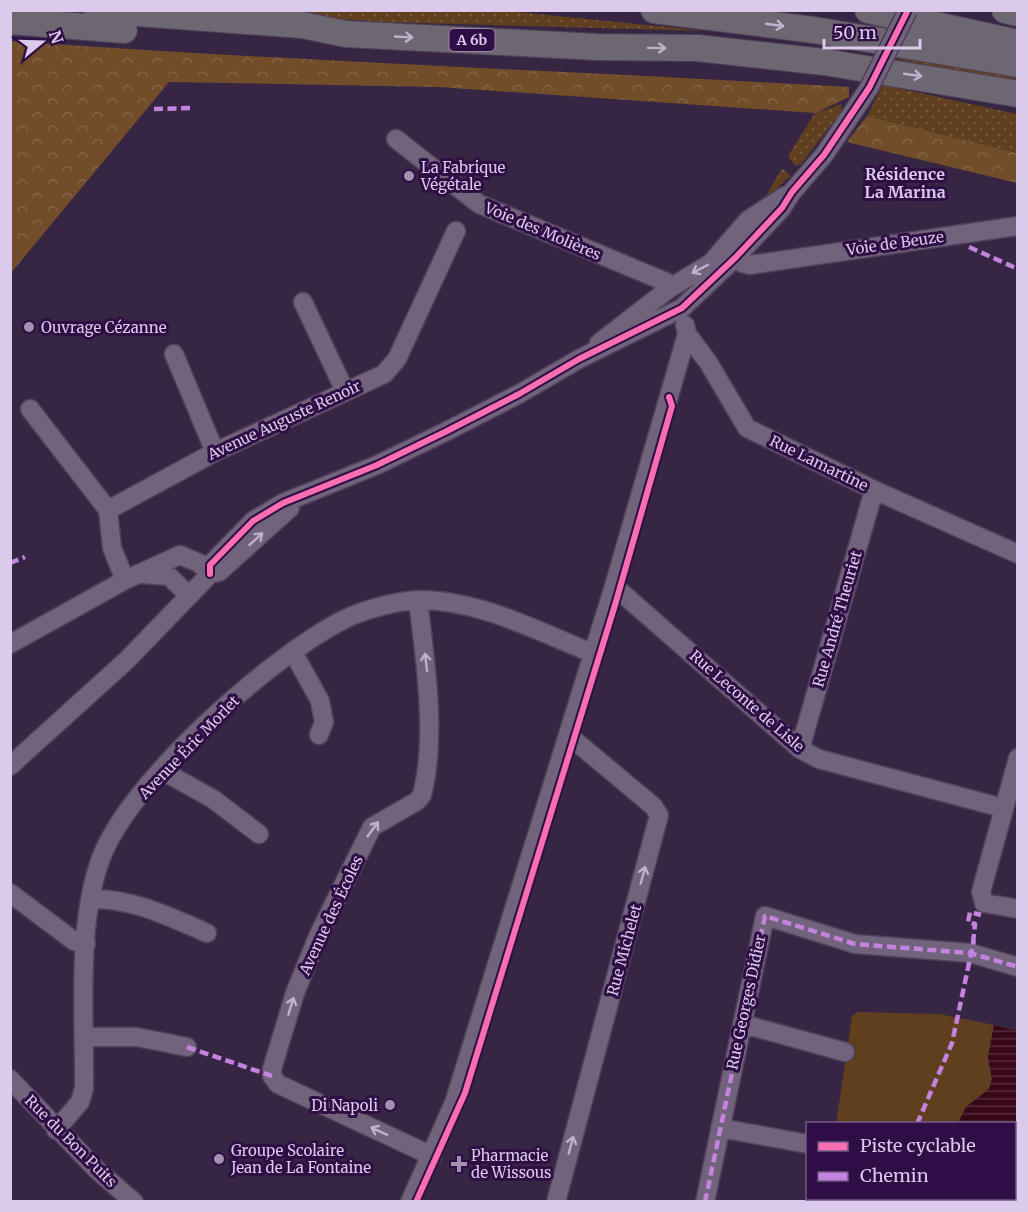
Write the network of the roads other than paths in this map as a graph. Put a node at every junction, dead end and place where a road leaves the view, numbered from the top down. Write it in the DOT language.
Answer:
graph roads {
  1 [pos="97,10"];
  2 [pos="654,10"];
  3 [pos="868,10"];
  4 [pos="908,10"];
  5 [pos="1005,10"];
  6 [pos="1017,13"];
  7 [pos="10,21"];
  8 [pos="346,34"];
  9 [pos="1017,43"];
  10 [pos="1017,63"];
  11 [pos="1017,94"];
  12 [pos="396,139"];
  13 [pos="792,192"];
  14 [pos="1017,226"];
  15 [pos="456,231"];
  16 [pos="755,237"];
  17 [pos="734,246"];
  18 [pos="772,261"];
  19 [pos="669,288"];
  20 [pos="303,302"];
  21 [pos="681,308"];
  22 [pos="687,334"];
  23 [pos="174,354"];
  24 [pos="579,359"];
  25 [pos="345,391"];
  26 [pos="30,409"];
  27 [pos="215,452"];
  28 [pos="874,490"];
  29 [pos="108,510"];
  30 [pos="1017,554"];
  31 [pos="210,574"];
  32 [pos="133,577"];
  33 [pos="614,586"];
  34 [pos="189,596"];
  35 [pos="418,600"];
  36 [pos="10,644"];
  37 [pos="293,652"];
  38 [pos="592,653"];
  39 [pos="319,735"];
  40 [pos="568,735"];
  41 [pos="800,749"];
  42 [pos="1017,758"];
  43 [pos="10,766"];
  44 [pos="161,770"];
  45 [pos="1003,808"];
  46 [pos="259,834"];
  47 [pos="10,893"];
  48 [pos="90,899"];
  49 [pos="1017,909"];
  50 [pos="207,933"];
  51 [pos="86,944"];
  52 [pos="1017,967"];
  53 [pos="742,1024"];
  54 [pos="85,1037"];
  55 [pos="187,1047"];
  56 [pos="845,1052"];
  57 [pos="10,1079"];
  58 [pos="720,1128"];
  59 [pos="56,1130"];
  60 [pos="806,1144"];
  61 [pos="432,1156"];
  62 [pos="134,1202"];
  63 [pos="410,1202"];
  64 [pos="556,1202"];
  65 [pos="705,1202"];
  1 -- 8 [label="highway, A 6b"];
  2 -- 10 [label="highway, one-way"];
  3 -- 9 [label="highway"];
  4 -- 13 [label="street, bridge"];
  5 -- 6 [label="highway"];
  7 -- 8 [label="highway"];
  8 -- 11 [label="highway, A 6b, one-way"];
  12 -- 19 [label="street, Voie des Molières"];
  13 -- 16 [label="street"];
  13 -- 17 [label="street"];
  14 -- 18 [label="street, Voie de Beuze"];
  15 -- 25 [label="street, Avenue Auguste Renoir"];
  16 -- 17 [label="street"];
  16 -- 18 [label="street"];
  17 -- 18 [label="street, Voie de Beuze"];
  17 -- 19 [label="street, one-way"];
  17 -- 21 [label="street"];
  19 -- 21 [label="street, Rue Lamartine"];
  19 -- 24 [label="street"];
  20 -- 25 [label="street"];
  21 -- 22 [label="street, Rue Lamartine"];
  21 -- 24 [label="street"];
  22 -- 28 [label="street, Rue Lamartine"];
  22 -- 33 [label="street"];
  23 -- 27 [label="street"];
  24 -- 31 [label="street"];
  25 -- 27 [label="street, Avenue Auguste Renoir"];
  26 -- 29 [label="street"];
  27 -- 29 [label="street, Avenue Auguste Renoir"];
  28 -- 30 [label="street, Rue Lamartine"];
  28 -- 41 [label="street, Rue André Theuriet"];
  29 -- 32 [label="street"];
  31 -- 32 [label="street"];
  31 -- 34 [label="street"];
  32 -- 34 [label="street"];
  32 -- 36 [label="street"];
  33 -- 38 [label="street"];
  33 -- 41 [label="street, Rue Leconte de Lisle"];
  34 -- 43 [label="street"];
  35 -- 37 [label="street, Avenue Éric Morlet"];
  35 -- 38 [label="street, Avenue Éric Morlet"];
  61 -- 35 [label="street, Avenue des Écoles, one-way"];
  37 -- 39 [label="street"];
  37 -- 44 [label="street, Avenue Éric Morlet"];
  38 -- 40 [label="street"];
  40 -- 61 [label="street"];
  64 -- 40 [label="street, Rue Michelet, one-way"];
  41 -- 45 [label="street, Rue Leconte de Lisle"];
  42 -- 45 [label="street"];
  44 -- 46 [label="street"];
  44 -- 48 [label="street, Avenue Éric Morlet"];
  45 -- 49 [label="street"];
  47 -- 51 [label="street"];
  48 -- 50 [label="street"];
  48 -- 51 [label="street, Avenue Éric Morlet"];
  51 -- 54 [label="street, Avenue Éric Morlet"];
  52 -- 53 [label="street, Rue Georges Didier"];
  53 -- 56 [label="street"];
  53 -- 58 [label="street, Rue Georges Didier"];
  54 -- 55 [label="street"];
  54 -- 59 [label="street, Avenue Éric Morlet"];
  57 -- 59 [label="street, Rue du Bon Puits"];
  58 -- 60 [label="street"];
  58 -- 65 [label="street, Rue Georges Didier"];
  59 -- 62 [label="street, Rue du Bon Puits"];
  61 -- 63 [label="street"];
}
